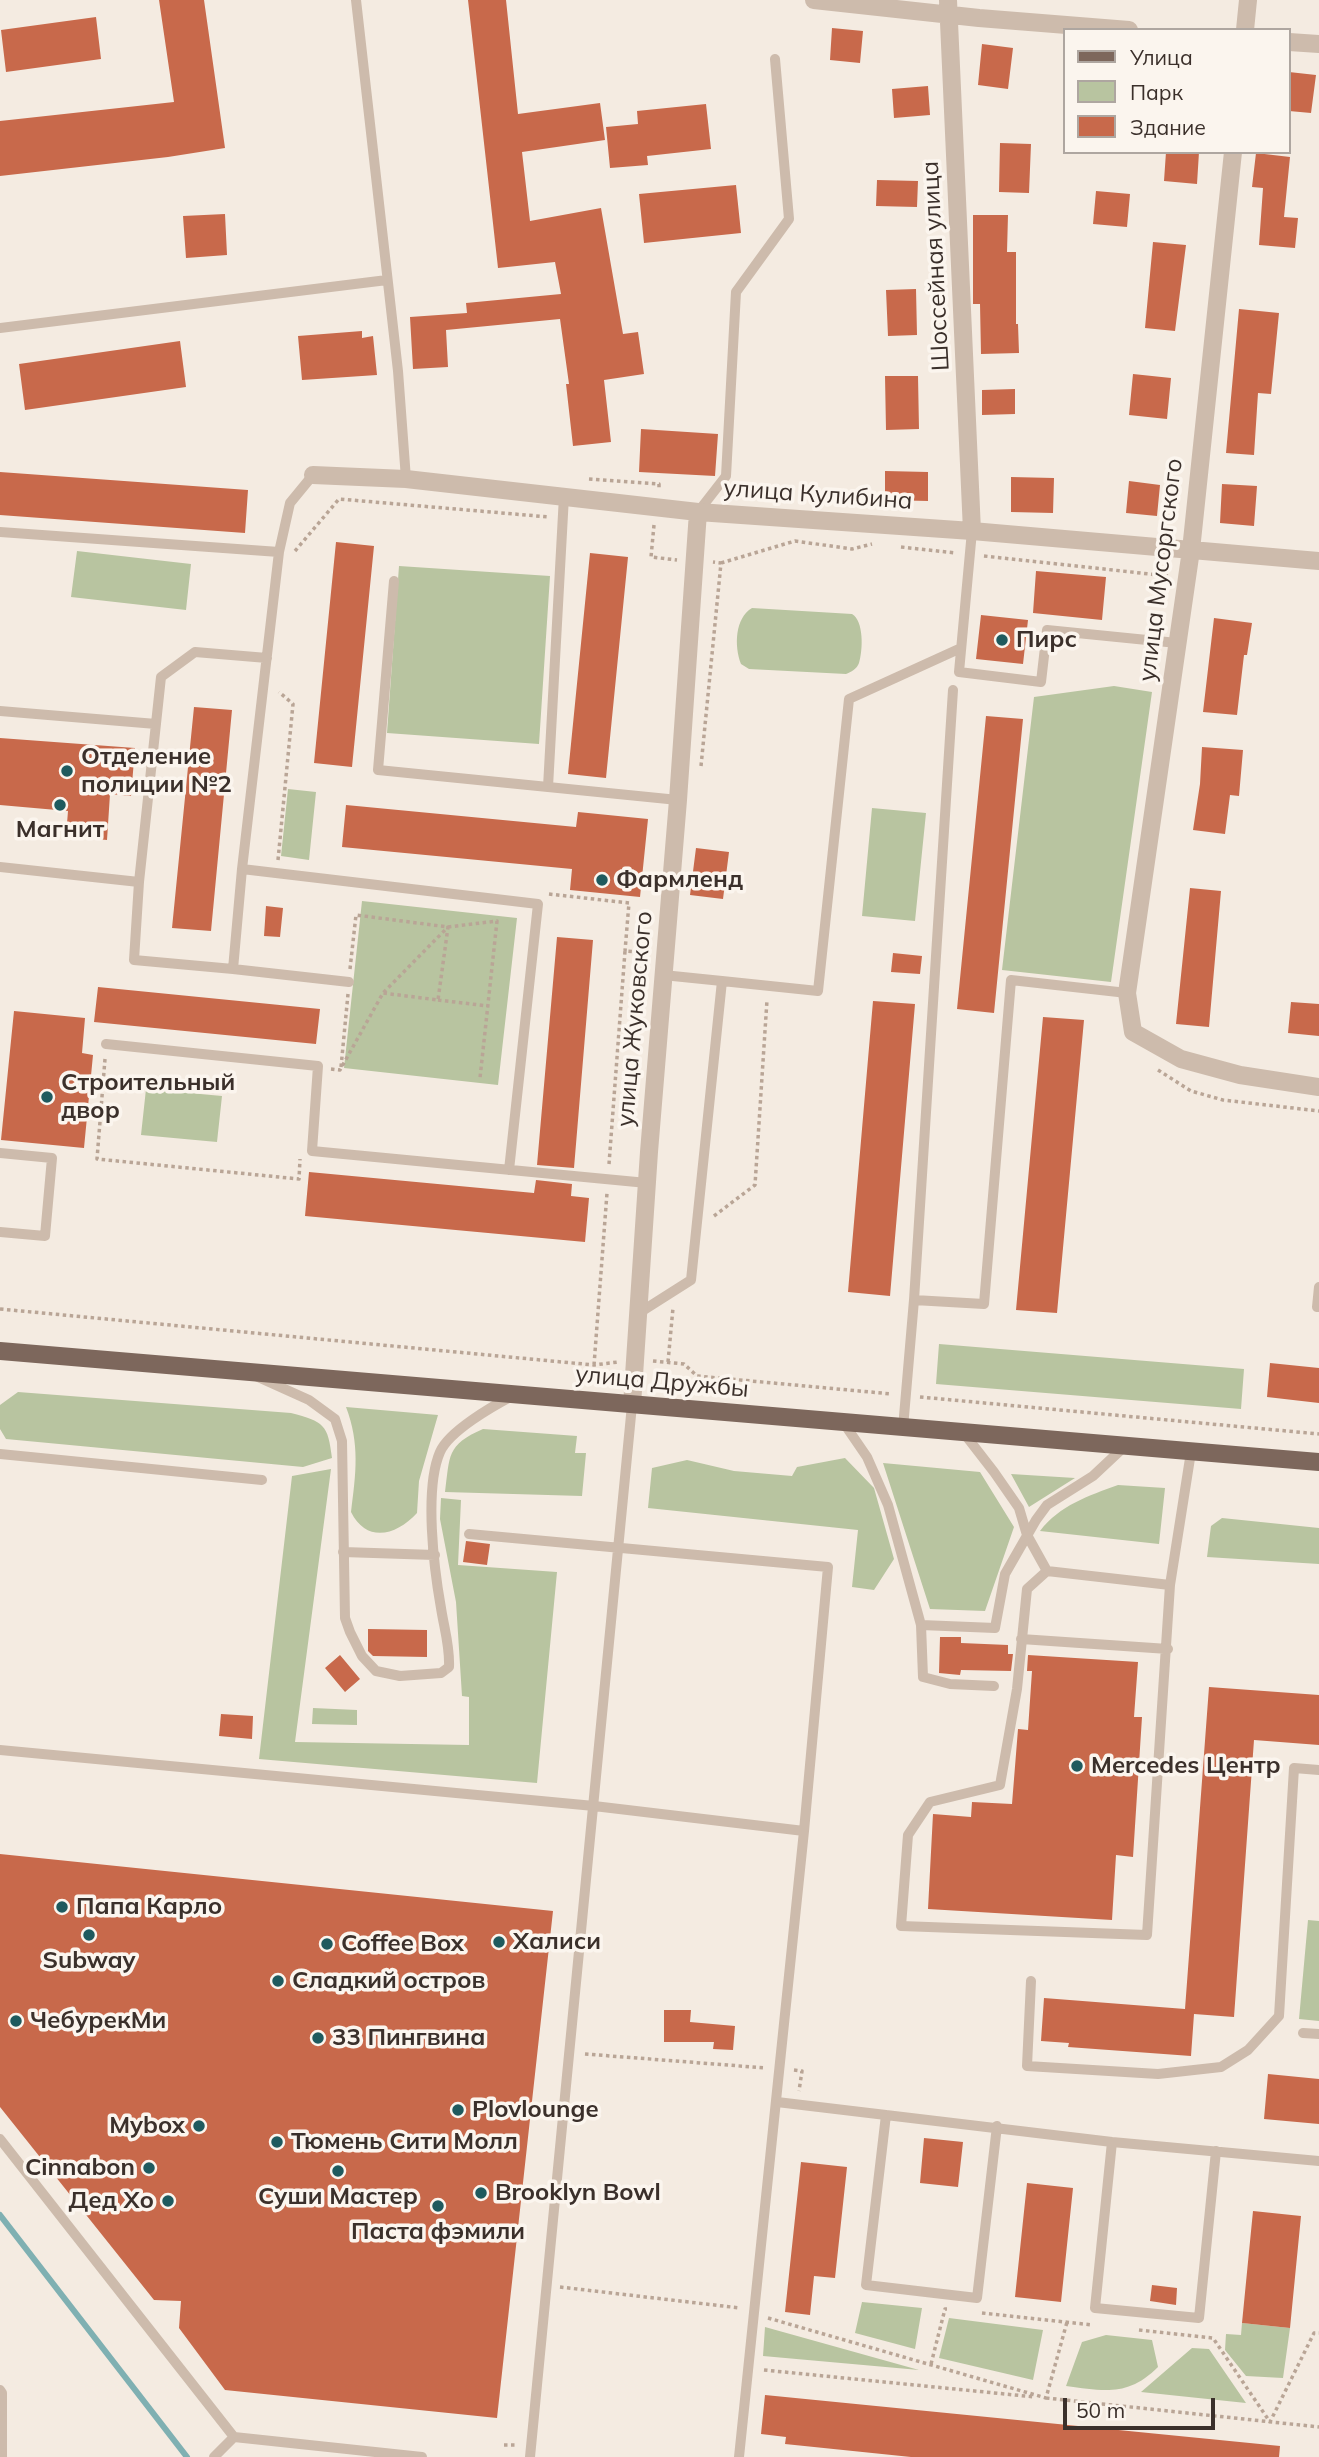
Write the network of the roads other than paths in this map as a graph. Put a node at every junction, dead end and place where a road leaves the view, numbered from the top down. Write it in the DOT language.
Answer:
graph roads {
  1 [pos="356,0"];
  2 [pos="814,0"];
  3 [pos="1248,0"];
  4 [pos="948,7"];
  5 [pos="1113,28"];
  6 [pos="1245,28"];
  7 [pos="1291,42"];
  8 [pos="1319,44"];
  9 [pos="775,59"];
  10 [pos="1233,154"];
  11 [pos="387,279"];
  12 [pos="0,328"];
  13 [pos="313,475"];
  14 [pos="406,479"];
  15 [pos="564,495"];
  16 [pos="698,512"];
  17 [pos="972,531"];
  18 [pos="0,532"];
  19 [pos="1191,550"];
  20 [pos="279,552"];
  21 [pos="1319,561"];
  22 [pos="394,581"];
  23 [pos="1177,643"];
  24 [pos="961,648"];
  25 [pos="267,658"];
  26 [pos="953,690"];
  27 [pos="0,711"];
  28 [pos="156,724"];
  29 [pos="548,787"];
  30 [pos="678,800"];
  31 [pos="0,867"];
  32 [pos="242,869"];
  33 [pos="139,882"];
  34 [pos="233,970"];
  35 [pos="663,975"];
  36 [pos="722,981"];
  37 [pos="349,982"];
  38 [pos="1127,993"];
  39 [pos="106,1044"];
  40 [pos="1319,1087"];
  41 [pos="0,1153"];
  42 [pos="509,1170"];
  43 [pos="647,1183"];
  44 [pos="0,1233"];
  45 [pos="1319,1287"];
  46 [pos="914,1300"];
  47 [pos="1319,1307"];
  48 [pos="639,1313"];
  49 [pos="0,1351"];
  50 [pos="246,1371"];
  51 [pos="516,1394"];
  52 [pos="632,1405"];
  53 [pos="843,1422"];
  54 [pos="903,1428"];
  55 [pos="962,1432"];
  56 [pos="1125,1446"];
  57 [pos="1191,1452"];
  58 [pos="0,1454"];
  59 [pos="1319,1462"];
  60 [pos="262,1480"];
  61 [pos="469,1534"];
  62 [pos="1027,1535"];
  63 [pos="620,1548"];
  64 [pos="344,1552"];
  65 [pos="435,1555"];
  66 [pos="1047,1571"];
  67 [pos="1170,1585"];
  68 [pos="921,1625"];
  69 [pos="1021,1639"];
  70 [pos="1168,1649"];
  71 [pos="994,1686"];
  72 [pos="0,1750"];
  73 [pos="1319,1770"];
  74 [pos="594,1806"];
  75 [pos="804,1832"];
  76 [pos="1031,1981"];
  77 [pos="1303,2033"];
  78 [pos="1319,2034"];
  79 [pos="777,2102"];
  80 [pos="886,2115"];
  81 [pos="997,2126"];
  82 [pos="0,2139"];
  83 [pos="1112,2142"];
  84 [pos="1216,2151"];
  85 [pos="1319,2161"];
  86 [pos="0,2390"];
  87 [pos="234,2437"];
  88 [pos="2,2457"];
  89 [pos="214,2457"];
  90 [pos="422,2457"];
  91 [pos="530,2457"];
  92 [pos="739,2457"];
  1 -- 11 [label="lane"];
  2 -- 4 [label="street"];
  3 -- 6 [label="street"];
  4 -- 5 [label="street"];
  4 -- 17 [label="street, Шоссейная улица"];
  7 -- 8 [label="street"];
  9 -- 16 [label="lane"];
  10 -- 19 [label="street, улица Мусоргского"];
  11 -- 12 [label="lane"];
  11 -- 14 [label="lane"];
  13 -- 14 [label="street, улица Кулибина"];
  13 -- 20 [label="lane"];
  14 -- 15 [label="street, улица Кулибина"];
  15 -- 16 [label="street, улица Кулибина"];
  15 -- 29 [label="lane"];
  16 -- 17 [label="street, улица Кулибина"];
  16 -- 30 [label="street, улица Жуковского"];
  17 -- 19 [label="street, улица Кулибина"];
  17 -- 24 [label="lane"];
  18 -- 20 [label="lane"];
  19 -- 21 [label="street, улица Кулибина"];
  19 -- 23 [label="street, улица Мусоргского"];
  20 -- 25 [label="lane"];
  22 -- 29 [label="lane"];
  23 -- 24 [label="lane"];
  23 -- 38 [label="street, улица Мусоргского"];
  24 -- 36 [label="lane"];
  25 -- 28 [label="lane"];
  25 -- 32 [label="lane"];
  26 -- 46 [label="lane"];
  27 -- 28 [label="lane"];
  28 -- 33 [label="lane"];
  29 -- 30 [label="lane"];
  30 -- 35 [label="street, улица Жуковского"];
  31 -- 33 [label="lane"];
  32 -- 34 [label="lane"];
  32 -- 42 [label="lane"];
  33 -- 34 [label="lane"];
  34 -- 37 [label="lane"];
  35 -- 36 [label="lane"];
  35 -- 43 [label="street, улица Жуковского"];
  36 -- 48 [label="lane"];
  38 -- 40 [label="street, улица Мусоргского"];
  38 -- 46 [label="lane"];
  39 -- 42 [label="lane"];
  41 -- 44 [label="lane"];
  42 -- 43 [label="lane"];
  43 -- 48 [label="street, улица Жуковского"];
  45 -- 47 [label="lane"];
  46 -- 54 [label="lane"];
  48 -- 52 [label="street, улица Жуковского"];
  49 -- 50 [label="main road, улица Дружбы"];
  50 -- 51 [label="main road, улица Дружбы"];
  50 -- 64 [label="lane"];
  51 -- 52 [label="main road, улица Дружбы"];
  51 -- 65 [label="lane"];
  52 -- 53 [label="main road, улица Дружбы"];
  52 -- 63 [label="lane"];
  53 -- 54 [label="main road, улица Дружбы"];
  53 -- 68 [label="lane"];
  54 -- 55 [label="main road, улица Дружбы"];
  55 -- 56 [label="main road, улица Дружбы"];
  55 -- 62 [label="lane"];
  56 -- 57 [label="main road, улица Дружбы"];
  56 -- 62 [label="lane"];
  57 -- 59 [label="main road, улица Дружбы"];
  57 -- 67 [label="lane"];
  58 -- 60 [label="lane"];
  61 -- 63 [label="lane"];
  62 -- 66 [label="lane"];
  62 -- 68 [label="lane"];
  63 -- 74 [label="lane"];
  63 -- 75 [label="lane"];
  64 -- 65 [label="lane"];
  64 -- 65 [label="lane"];
  66 -- 67 [label="lane"];
  66 -- 69 [label="lane"];
  67 -- 70 [label="lane"];
  68 -- 71 [label="lane"];
  69 -- 70 [label="lane"];
  69 -- 70 [label="lane"];
  72 -- 74 [label="lane"];
  73 -- 76 [label="lane"];
  74 -- 75 [label="lane"];
  74 -- 91 [label="lane"];
  75 -- 79 [label="lane"];
  77 -- 78 [label="lane"];
  79 -- 80 [label="lane"];
  79 -- 92 [label="lane"];
  80 -- 81 [label="lane"];
  80 -- 81 [label="lane"];
  81 -- 83 [label="lane"];
  82 -- 87 [label="lane"];
  83 -- 84 [label="lane"];
  83 -- 84 [label="lane"];
  84 -- 85 [label="lane"];
  86 -- 88 [label="lane"];
  87 -- 89 [label="lane"];
  87 -- 90 [label="lane"];
}
